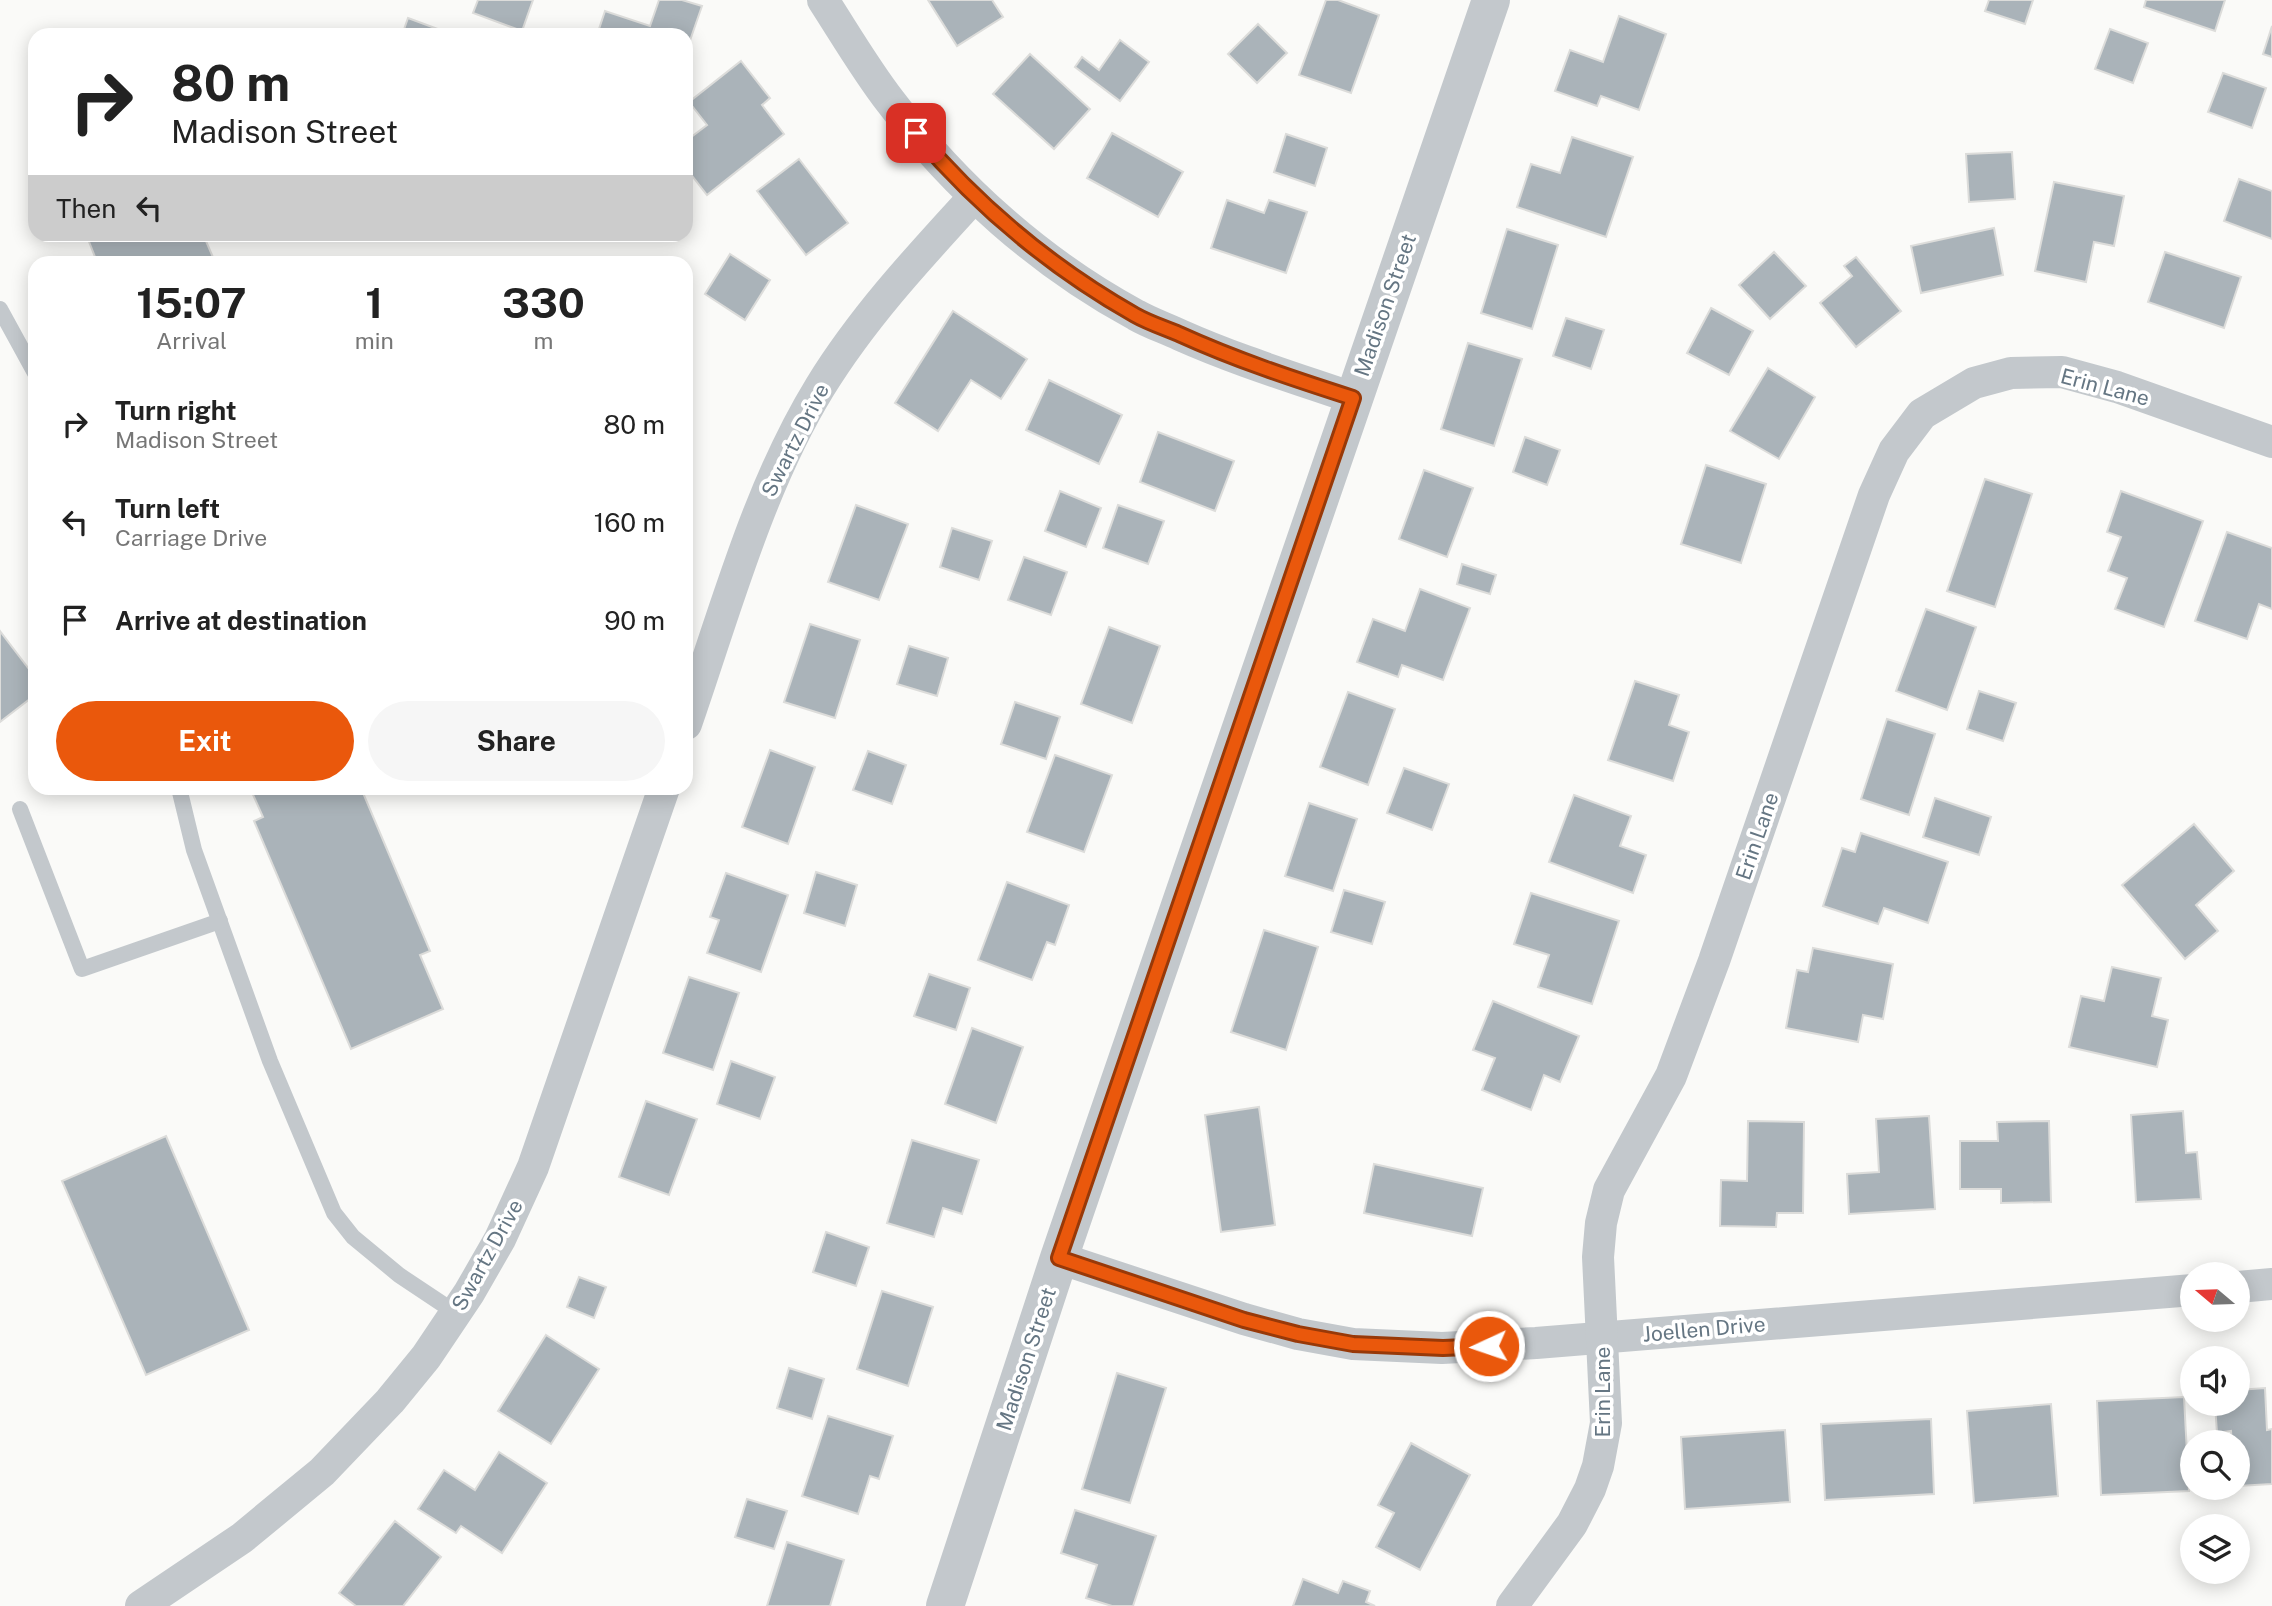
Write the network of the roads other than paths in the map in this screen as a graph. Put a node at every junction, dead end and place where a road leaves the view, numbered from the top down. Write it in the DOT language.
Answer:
graph roads {
  1 [pos="823,0"];
  2 [pos="1491,0"];
  3 [pos="974,197"];
  4 [pos="0,309"];
  5 [pos="28,360"];
  6 [pos="1353,398"];
  7 [pos="2272,442"];
  8 [pos="693,704"];
  9 [pos="181,795"];
  10 [pos="662,795"];
  11 [pos="20,809"];
  12 [pos="220,921"];
  13 [pos="1059,1258"];
  14 [pos="2272,1284"];
  15 [pos="2250,1286"];
  16 [pos="2180,1291"];
  17 [pos="456,1313"];
  18 [pos="1602,1337"];
  19 [pos="141,1606"];
  20 [pos="945,1606"];
  21 [pos="1512,1606"];
  1 -- 3 [label="street"];
  2 -- 6 [label="street, Madison Street"];
  3 -- 6 [label="street"];
  3 -- 8 [label="street, Swartz Drive"];
  4 -- 5 [label="lane"];
  6 -- 13 [label="street, Madison Street"];
  7 -- 18 [label="street, Erin Lane"];
  9 -- 12 [label="lane"];
  10 -- 17 [label="street, Swartz Drive"];
  11 -- 12 [label="lane"];
  12 -- 17 [label="lane"];
  13 -- 18 [label="street, Joellen Drive"];
  13 -- 20 [label="street, Madison Street"];
  14 -- 15 [label="street"];
  16 -- 18 [label="street, Joellen Drive"];
  17 -- 19 [label="street, Swartz Drive"];
  18 -- 21 [label="street, Erin Lane"];
}
